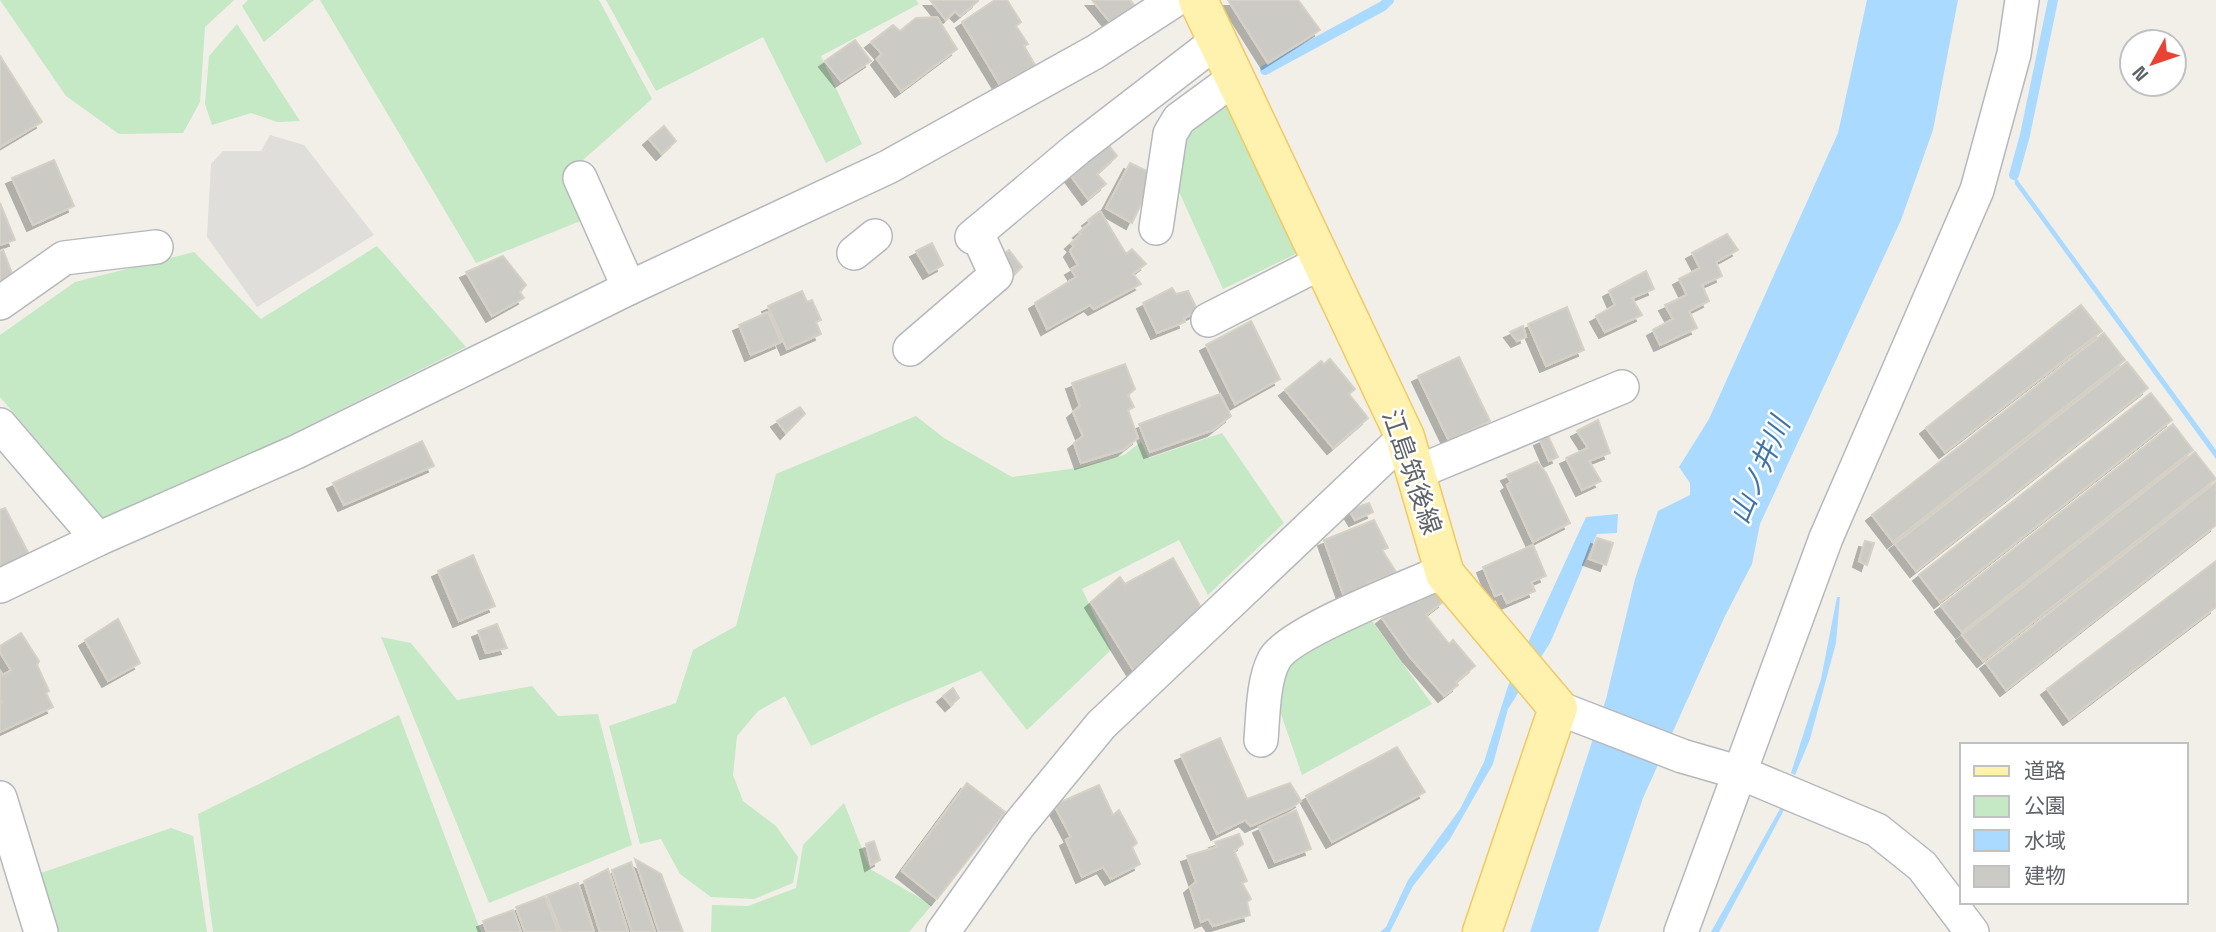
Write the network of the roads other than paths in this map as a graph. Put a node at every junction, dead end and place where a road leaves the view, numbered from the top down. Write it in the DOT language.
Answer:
graph roads {
  1 [pos="1175,0"];
  2 [pos="1198,0"];
  3 [pos="2022,0"];
  4 [pos="1217,41"];
  5 [pos="1235,78"];
  6 [pos="580,178"];
  7 [pos="1156,228"];
  8 [pos="156,247"];
  9 [pos="1322,262"];
  10 [pos="629,288"];
  11 [pos="0,303"];
  12 [pos="1208,320"];
  13 [pos="910,349"];
  14 [pos="1622,387"];
  15 [pos="0,425"];
  16 [pos="1405,437"];
  17 [pos="1415,473"];
  18 [pos="98,539"];
  19 [pos="1444,571"];
  20 [pos="0,586"];
  21 [pos="1573,714"];
  22 [pos="1261,740"];
  23 [pos="1741,773"];
  24 [pos="0,798"];
  25 [pos="41,932"];
  26 [pos="943,932"];
  27 [pos="1482,932"];
  28 [pos="1681,932"];
  29 [pos="1972,932"];
  1 -- 10 [label="street"];
  2 -- 4 [label="main road, 江島筑後線"];
  3 -- 23 [label="street"];
  4 -- 5 [label="main road, 江島筑後線"];
  4 -- 13 [label="street"];
  5 -- 7 [label="street"];
  5 -- 9 [label="main road, 江島筑後線"];
  6 -- 10 [label="street"];
  8 -- 11 [label="street"];
  9 -- 12 [label="street"];
  9 -- 16 [label="main road, 江島筑後線"];
  10 -- 18 [label="street"];
  14 -- 17 [label="street"];
  15 -- 18 [label="street"];
  16 -- 17 [label="main road, 江島筑後線"];
  16 -- 26 [label="street"];
  17 -- 19 [label="main road, 江島筑後線"];
  18 -- 20 [label="street"];
  19 -- 21 [label="main road, 江島筑後線"];
  19 -- 22 [label="street"];
  21 -- 23 [label="street"];
  21 -- 27 [label="main road"];
  23 -- 28 [label="street"];
  23 -- 29 [label="street"];
  24 -- 25 [label="street"];
}
